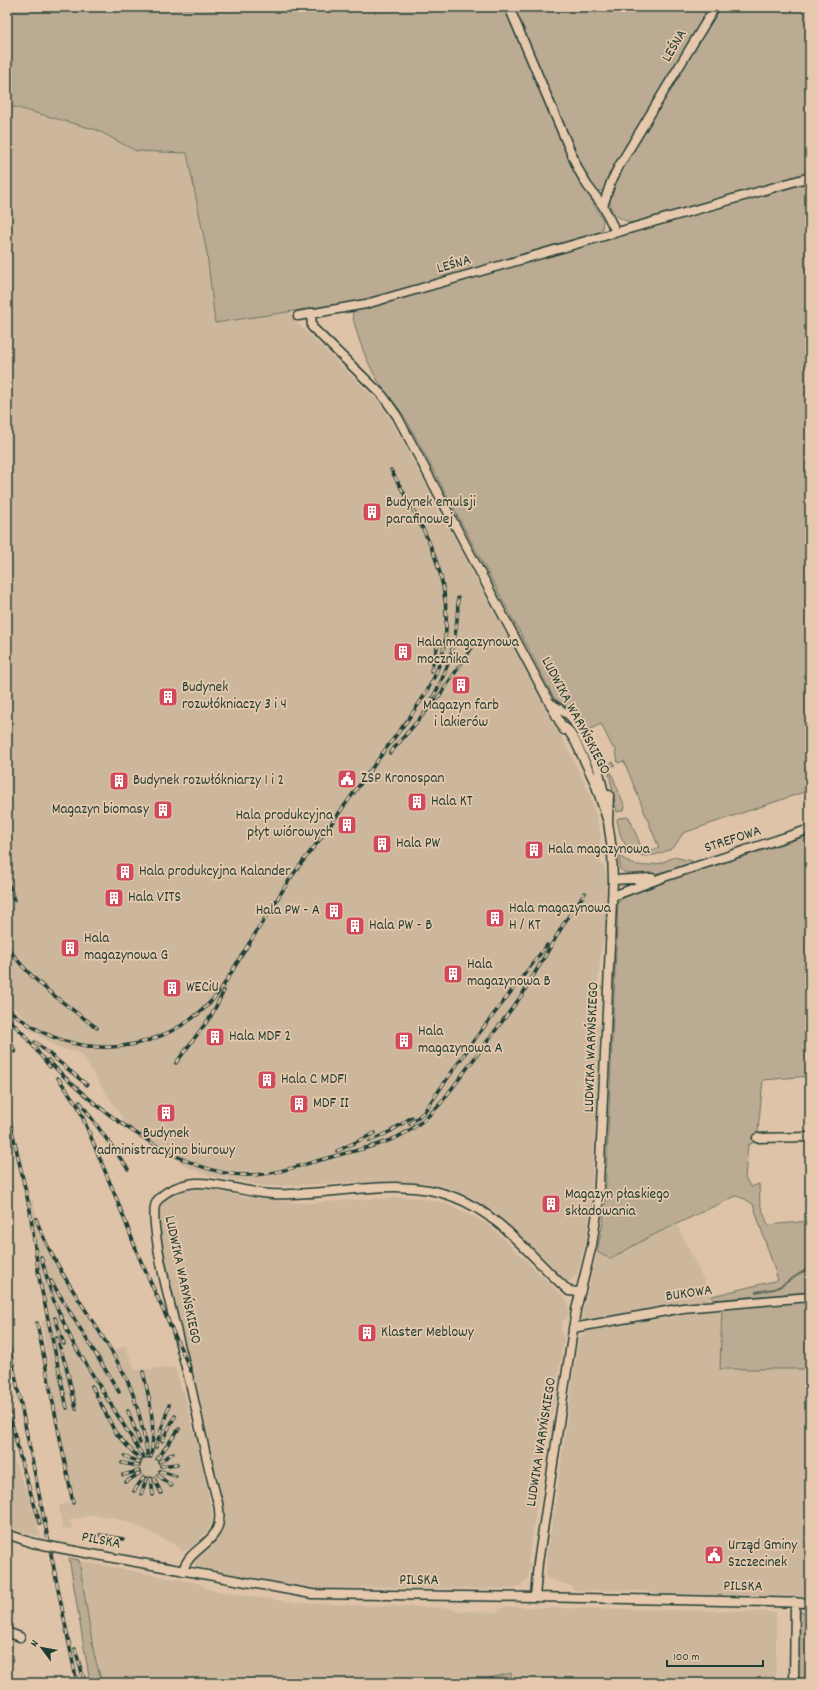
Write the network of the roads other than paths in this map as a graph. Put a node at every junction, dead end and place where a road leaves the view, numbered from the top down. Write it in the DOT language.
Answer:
graph roads {
  1 [pos="509,7"];
  2 [pos="715,7"];
  3 [pos="810,177"];
  4 [pos="603,206"];
  5 [pos="616,232"];
  6 [pos="311,313"];
  7 [pos="298,316"];
  8 [pos="552,704"];
  9 [pos="607,817"];
  10 [pos="810,829"];
  11 [pos="664,877"];
  12 [pos="613,880"];
  13 [pos="613,896"];
  14 [pos="810,1136"];
  15 [pos="757,1138"];
  16 [pos="579,1292"];
  17 [pos="810,1297"];
  18 [pos="573,1328"];
  19 [pos="7,1534"];
  20 [pos="183,1571"];
  21 [pos="534,1596"];
  22 [pos="795,1602"];
  23 [pos="810,1603"];
  24 [pos="7,1632"];
  25 [pos="20,1637"];
  26 [pos="794,1683"];
  1 -- 4 [label="street"];
  2 -- 4 [label="street, LEŚNA"];
  3 -- 5 [label="street, LEŚNA"];
  4 -- 5 [label="street"];
  5 -- 6 [label="street, LEŚNA"];
  6 -- 7 [label="street, LEŚNA"];
  6 -- 8 [label="street, LUDWIKA WARYŃSKIEGO"];
  8 -- 9 [label="street, LUDWIKA WARYŃSKIEGO"];
  8 -- 9 [label="street"];
  9 -- 12 [label="street, LUDWIKA WARYŃSKIEGO"];
  10 -- 11 [label="street, STREFOWA"];
  11 -- 12 [label="street, STREFOWA"];
  11 -- 13 [label="street, STREFOWA"];
  12 -- 13 [label="street, LUDWIKA WARYŃSKIEGO"];
  13 -- 16 [label="street, LUDWIKA WARYŃSKIEGO"];
  14 -- 15 [label="street"];
  16 -- 18 [label="street, LUDWIKA WARYŃSKIEGO"];
  16 -- 20 [label="street, LUDWIKA WARYŃSKIEGO"];
  17 -- 18 [label="street, BUKOWA"];
  18 -- 21 [label="street, LUDWIKA WARYŃSKIEGO"];
  19 -- 20 [label="street, PILSKA, bridge"];
  20 -- 21 [label="street, PILSKA"];
  21 -- 22 [label="street, PILSKA"];
  22 -- 23 [label="street, PILSKA"];
  22 -- 26 [label="street"];
  24 -- 25 [label="street"];
}
